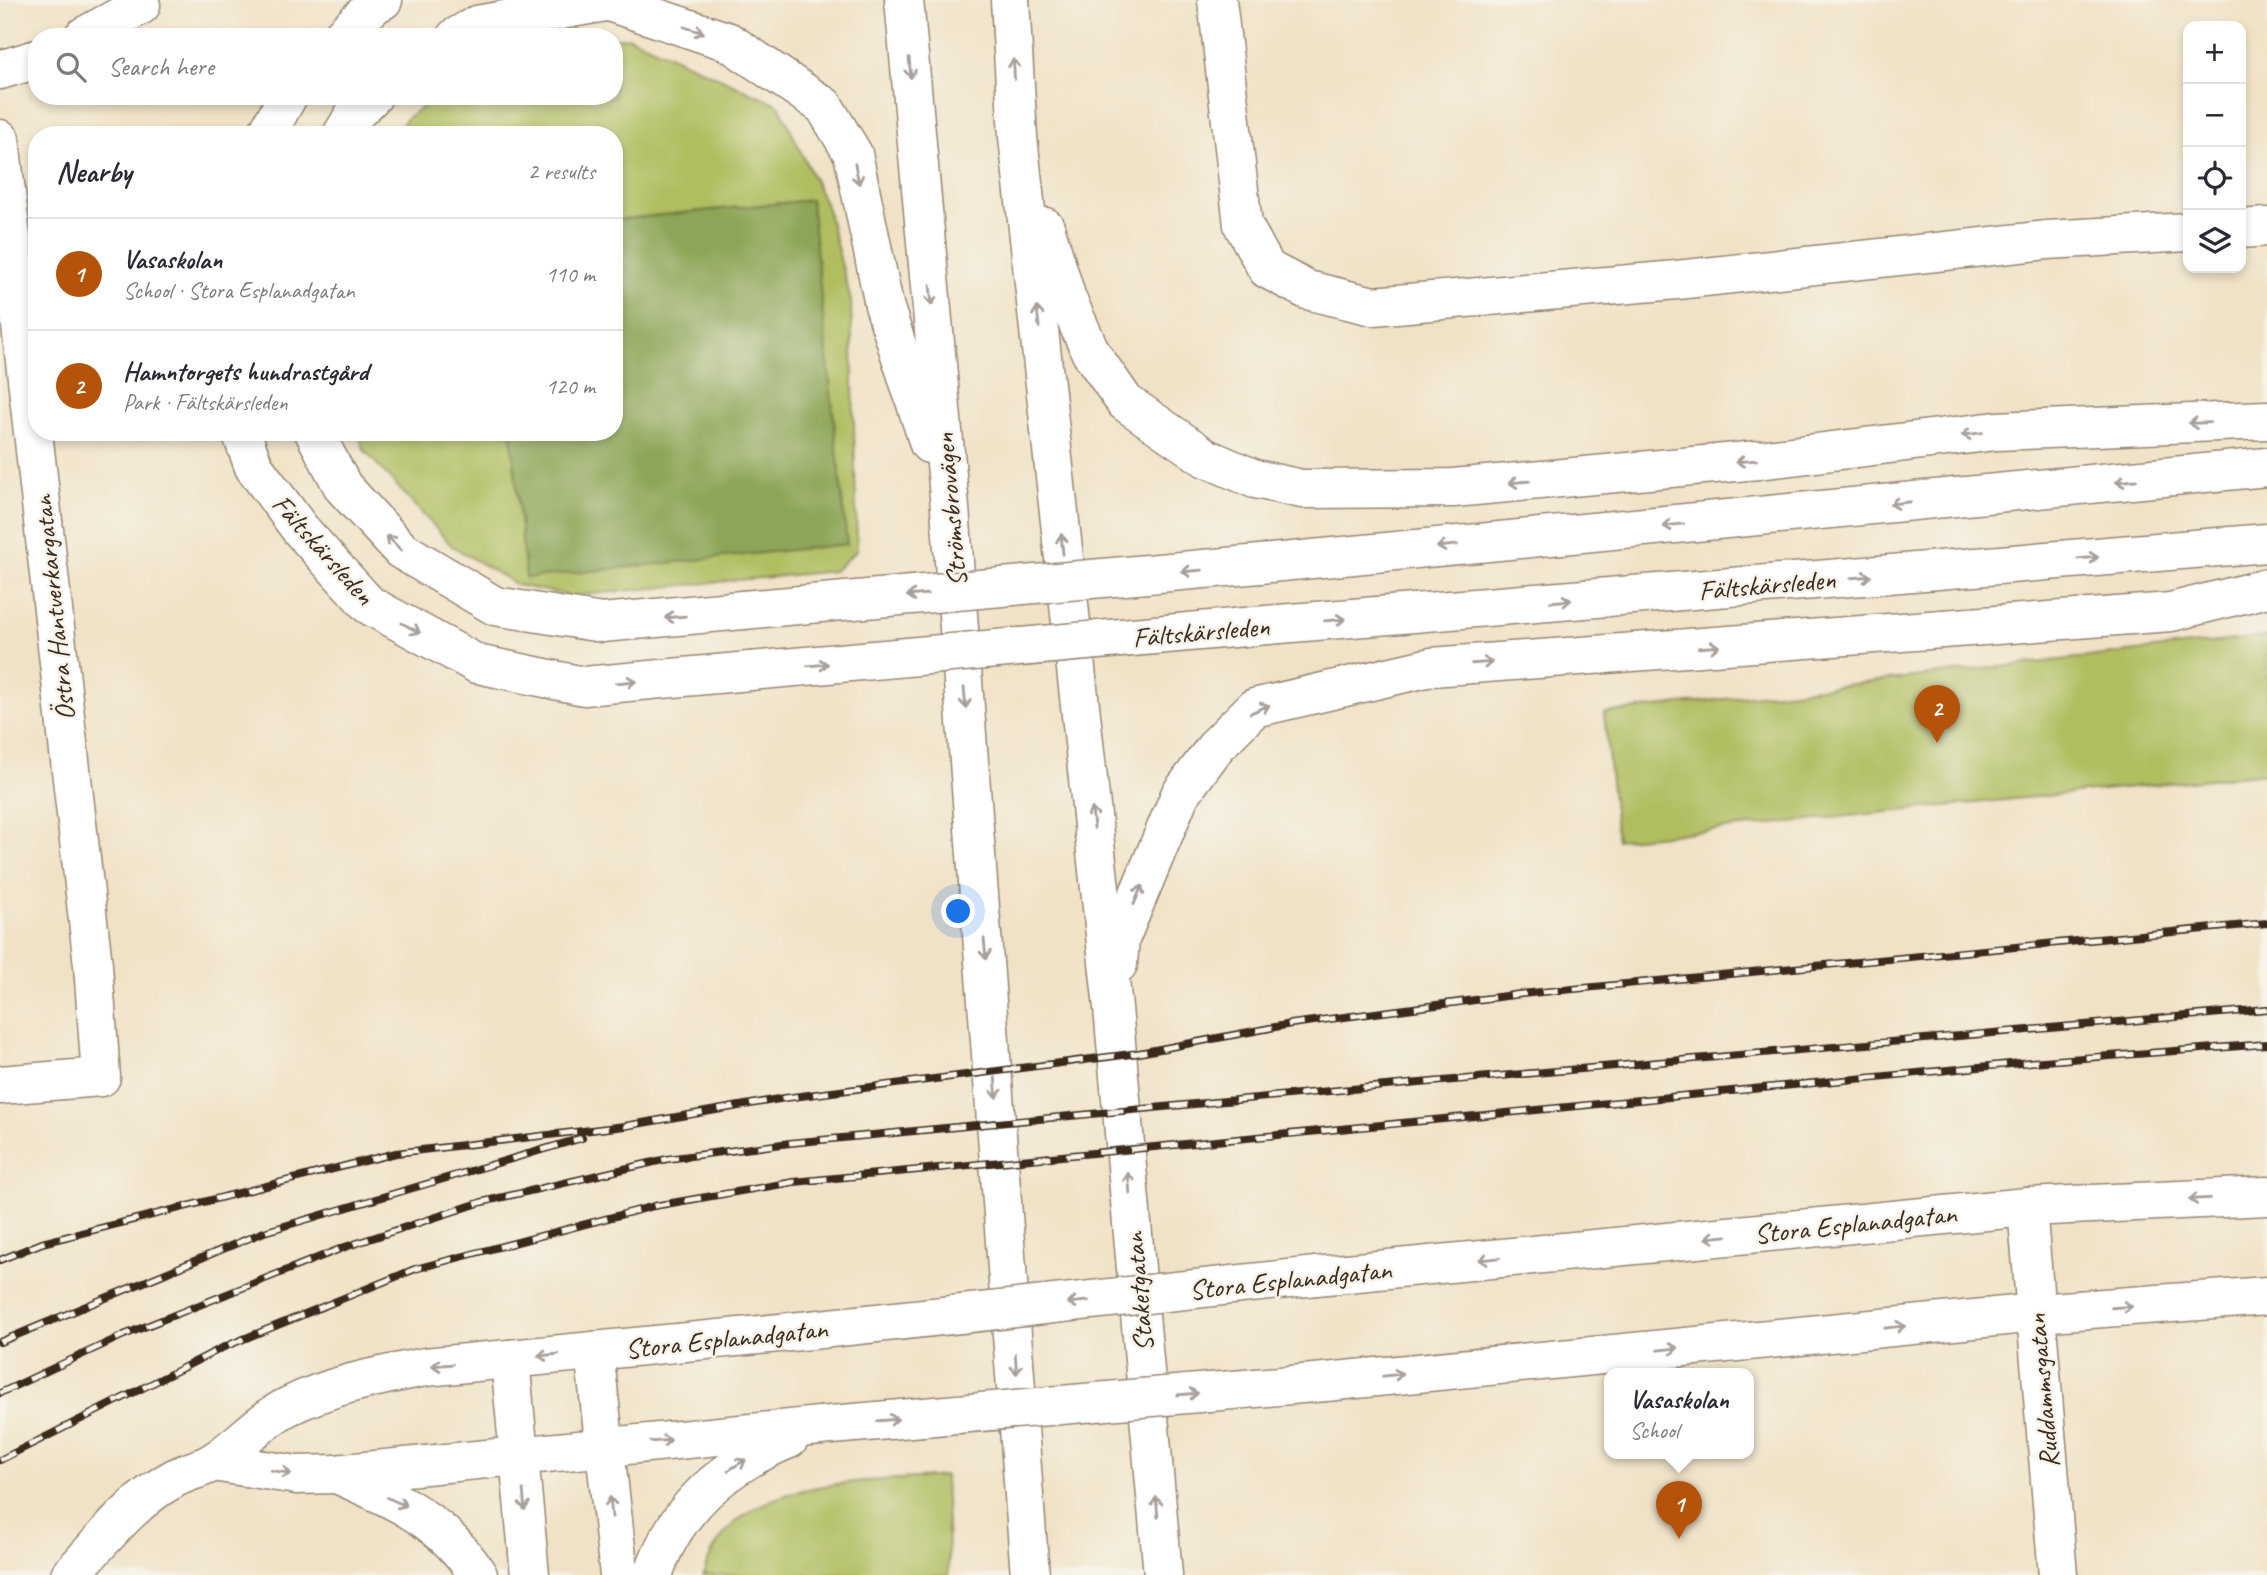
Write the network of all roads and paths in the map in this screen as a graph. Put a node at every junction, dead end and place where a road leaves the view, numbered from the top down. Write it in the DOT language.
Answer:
graph roads {
  1 [pos="383,0"];
  2 [pos="904,0"];
  3 [pos="1010,0"];
  4 [pos="1217,0"];
  5 [pos="611,1"];
  6 [pos="142,2"];
  7 [pos="98,28"];
  8 [pos="350,28"];
  9 [pos="473,28"];
  10 [pos="28,62"];
  11 [pos="0,70"];
  12 [pos="283,105"];
  13 [pos="363,105"];
  14 [pos="271,126"];
  15 [pos="347,126"];
  16 [pos="1018,138"];
  17 [pos="0,139"];
  18 [pos="2267,227"];
  19 [pos="2246,229"];
  20 [pos="2183,232"];
  21 [pos="21,360"];
  22 [pos="28,419"];
  23 [pos="2267,420"];
  24 [pos="31,441"];
  25 [pos="244,441"];
  26 [pos="319,441"];
  27 [pos="2267,467"];
  28 [pos="950,508"];
  29 [pos="2267,543"];
  30 [pos="2267,588"];
  31 [pos="1114,1008"];
  32 [pos="0,1085"];
  33 [pos="2267,1196"];
  34 [pos="2027,1207"];
  35 [pos="2267,1296"];
  36 [pos="2036,1313"];
  37 [pos="594,1351"];
  38 [pos="510,1359"];
  39 [pos="820,1426"];
  40 [pos="604,1447"];
  41 [pos="520,1455"];
  42 [pos="213,1462"];
  43 [pos="335,1474"];
  44 [pos="70,1575"];
  45 [pos="478,1575"];
  46 [pos="530,1575"];
  47 [pos="619,1575"];
  48 [pos="653,1575"];
  49 [pos="1030,1575"];
  50 [pos="1163,1575"];
  51 [pos="2058,1575"];
  1 -- 8 [label="main road"];
  2 -- 28 [label="main road, Strömsbrovägen, one-way"];
  16 -- 3 [label="main road, one-way"];
  4 -- 20 [label="main road"];
  5 -- 9 [label="main road"];
  5 -- 28 [label="main road, one-way"];
  6 -- 7 [label="main road"];
  10 -- 11 [label="main road"];
  12 -- 14 [label="main road"];
  13 -- 15 [label="main road"];
  23 -- 16 [label="main road, one-way"];
  31 -- 16 [label="main road, one-way"];
  17 -- 21 [label="main road, Östra Hantverkargatan"];
  18 -- 19 [label="main road"];
  21 -- 22 [label="main road, Östra Hantverkargatan"];
  24 -- 32 [label="main road, Östra Hantverkargatan"];
  25 -- 29 [label="main road, Fältskärsleden, one-way, bridge"];
  27 -- 26 [label="main road, Fältskärsleden, one-way, bridge"];
  28 -- 49 [label="main road, Strömsbrovägen, one-way"];
  31 -- 30 [label="main road, one-way"];
  50 -- 31 [label="main road, Staketgatan, one-way"];
  33 -- 34 [label="main road, Stora Esplanadgatan, one-way"];
  34 -- 36 [label="main road, Ruddammsgatan"];
  34 -- 37 [label="main road, Stora Esplanadgatan, one-way, bridge"];
  36 -- 35 [label="main road, one-way"];
  39 -- 36 [label="main road, one-way, bridge"];
  36 -- 51 [label="main road, Ruddammsgatan"];
  37 -- 38 [label="main road, Stora Esplanadgatan, one-way"];
  37 -- 40 [label="main road"];
  38 -- 41 [label="main road"];
  38 -- 42 [label="main road, Stora Esplanadgatan, one-way"];
  40 -- 39 [label="main road, one-way"];
  48 -- 39 [label="main road, one-way"];
  40 -- 41 [label="main road"];
  47 -- 40 [label="main road, one-way"];
  41 -- 43 [label="main road"];
  41 -- 46 [label="main road, one-way"];
  42 -- 43 [label="main road, one-way"];
  42 -- 44 [label="main road, Stora Esplanadgatan"];
  43 -- 45 [label="main road, one-way"];
}
